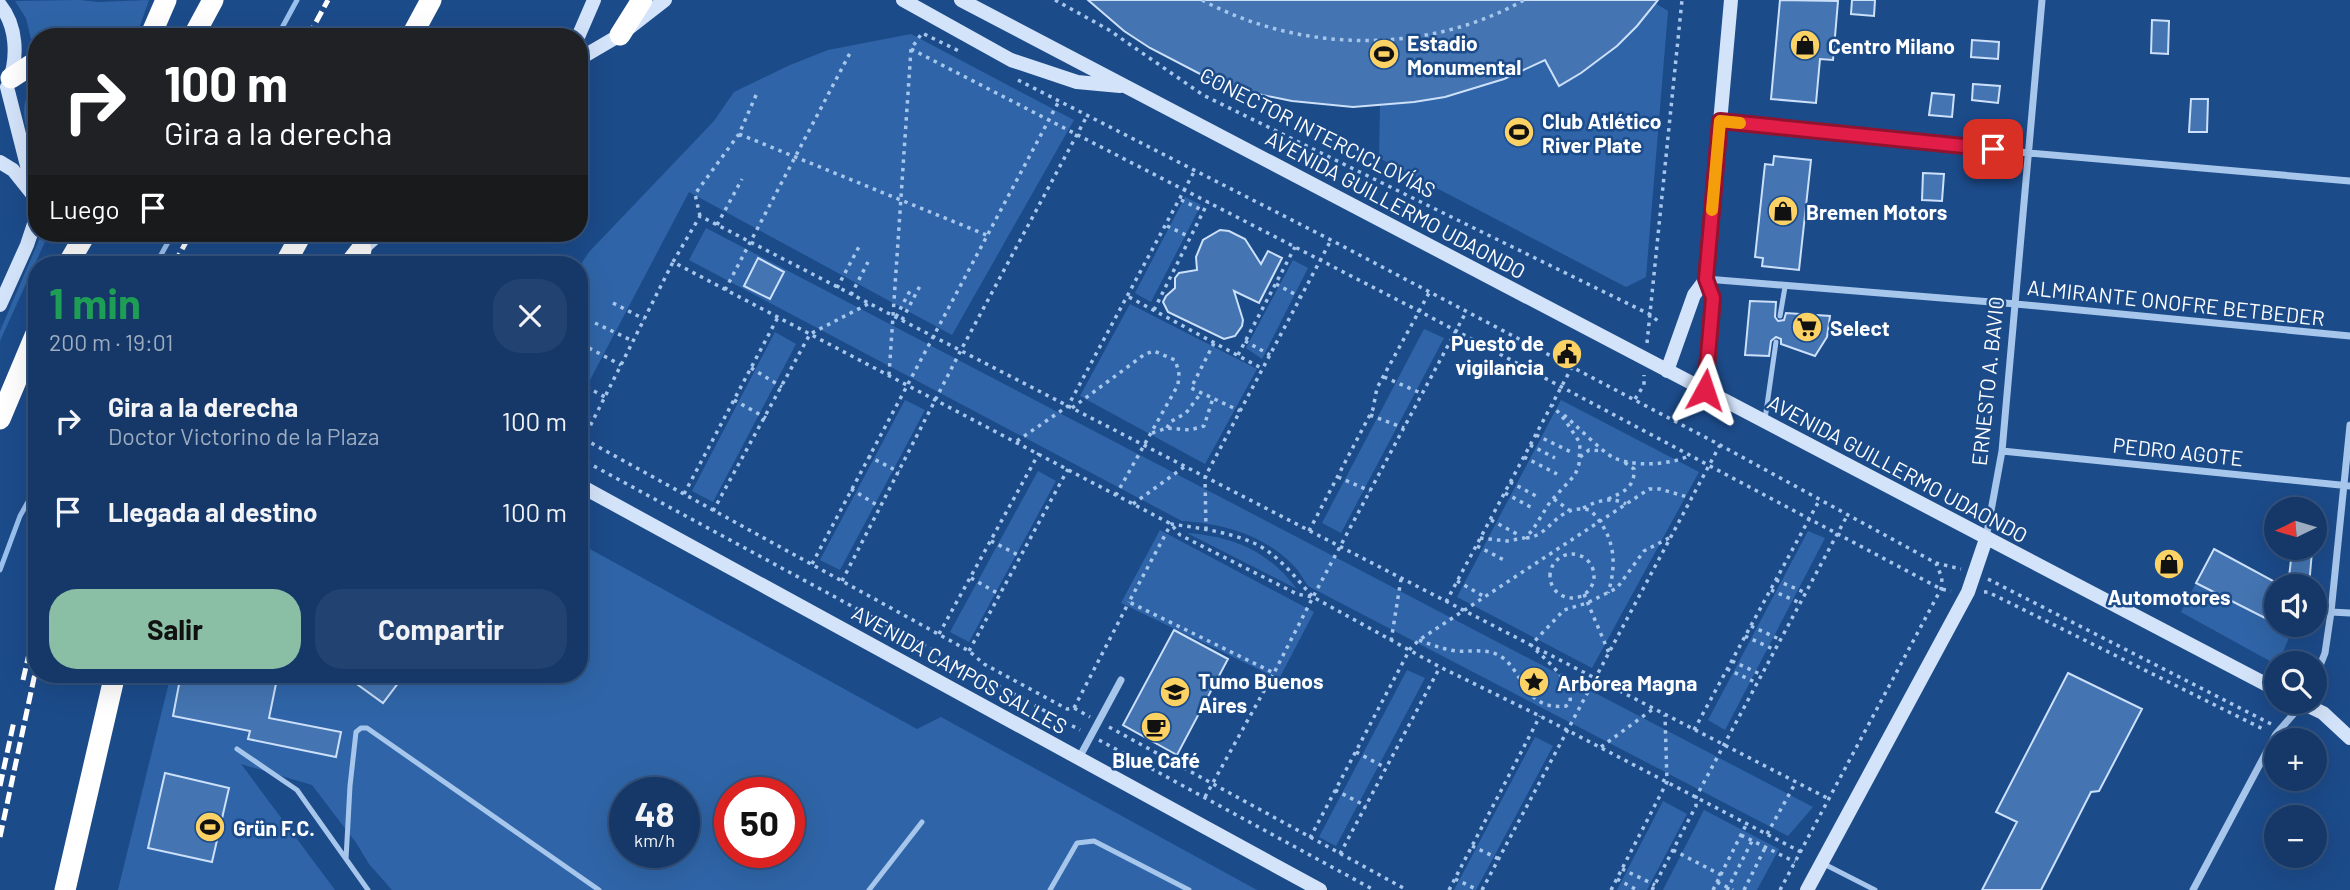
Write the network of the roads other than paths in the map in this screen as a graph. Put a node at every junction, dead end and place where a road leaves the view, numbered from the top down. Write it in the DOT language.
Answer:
graph roads {
  1 [pos="166,0"];
  2 [pos="214,0"];
  3 [pos="431,0"];
  4 [pos="642,0"];
  5 [pos="665,0"];
  6 [pos="903,0"];
  7 [pos="961,0"];
  8 [pos="1731,0"];
  9 [pos="2042,0"];
  10 [pos="594,2"];
  11 [pos="0,5"];
  12 [pos="154,28"];
  13 [pos="198,28"];
  14 [pos="416,28"];
  15 [pos="582,28"];
  16 [pos="620,35"];
  17 [pos="588,54"];
  18 [pos="28,69"];
  19 [pos="1128,87"];
  20 [pos="6,88"];
  21 [pos="1720,121"];
  22 [pos="2029,153"];
  23 [pos="0,162"];
  24 [pos="28,165"];
  25 [pos="2350,181"];
  26 [pos="28,190"];
  27 [pos="28,242"];
  28 [pos="372,242"];
  29 [pos="359,256"];
  30 [pos="1706,279"];
  31 [pos="1785,287"];
  32 [pos="2016,304"];
  33 [pos="0,305"];
  34 [pos="1780,316"];
  35 [pos="2350,336"];
  36 [pos="1776,342"];
  37 [pos="28,352"];
  38 [pos="1667,371"];
  39 [pos="1705,390"];
  40 [pos="0,419"];
  41 [pos="1765,422"];
  42 [pos="2350,425"];
  43 [pos="2002,451"];
  44 [pos="2347,486"];
  45 [pos="588,490"];
  46 [pos="1986,539"];
  47 [pos="2332,612"];
  48 [pos="2350,613"];
  49 [pos="2325,651"];
  50 [pos="1121,680"];
  51 [pos="114,683"];
  52 [pos="2264,683"];
  53 [pos="2293,714"];
  54 [pos="2324,714"];
  55 [pos="2350,738"];
  56 [pos="237,749"];
  57 [pos="1079,758"];
  58 [pos="922,822"];
  59 [pos="346,859"];
  60 [pos="1821,862"];
  61 [pos="65,890"];
  62 [pos="368,890"];
  63 [pos="599,890"];
  64 [pos="869,890"];
  65 [pos="1050,890"];
  66 [pos="1189,890"];
  67 [pos="1320,890"];
  68 [pos="1807,890"];
  69 [pos="1874,890"];
  70 [pos="2193,890"];
  1 -- 12 [label="highway"];
  2 -- 13 [label="highway"];
  3 -- 14 [label="highway"];
  4 -- 16 [label="highway"];
  5 -- 16 [label="main road"];
  6 -- 19 [label="main road, AVENIDA GUILLERMO UDAONDO"];
  7 -- 19 [label="main road, AVENIDA GUILLERMO UDAONDO"];
  8 -- 21 [label="main road"];
  9 -- 22 [label="street, ERNESTO A. BAVIO"];
  10 -- 15 [label="main road"];
  11 -- 20 [label="main road"];
  16 -- 17 [label="main road"];
  18 -- 20 [label="highway"];
  19 -- 38 [label="main road, AVENIDA GUILLERMO UDAONDO"];
  20 -- 24 [label="main road"];
  21 -- 22 [label="street"];
  21 -- 30 [label="main road"];
  22 -- 25 [label="street"];
  22 -- 32 [label="street, ERNESTO A. BAVIO"];
  23 -- 26 [label="main road"];
  27 -- 33 [label="main road"];
  28 -- 29 [label="main road"];
  30 -- 31 [label="street, ALMIRANTE ONOFRE BETBEDER"];
  30 -- 38 [label="main road"];
  30 -- 39 [label="main road"];
  31 -- 32 [label="street, ALMIRANTE ONOFRE BETBEDER"];
  31 -- 34 [label="lane"];
  32 -- 35 [label="street, ALMIRANTE ONOFRE BETBEDER"];
  32 -- 43 [label="street, ERNESTO A. BAVIO"];
  36 -- 41 [label="lane"];
  37 -- 40 [label="highway"];
  38 -- 39 [label="main road, AVENIDA GUILLERMO UDAONDO"];
  39 -- 41 [label="main road, AVENIDA GUILLERMO UDAONDO"];
  41 -- 46 [label="main road, AVENIDA GUILLERMO UDAONDO"];
  42 -- 44 [label="street"];
  43 -- 44 [label="street, PEDRO AGOTE"];
  43 -- 46 [label="street, ERNESTO A. BAVIO"];
  44 -- 47 [label="street"];
  45 -- 57 [label="main road, AVENIDA CAMPOS SALLES"];
  46 -- 52 [label="main road, AVENIDA GUILLERMO UDAONDO"];
  46 -- 60 [label="main road, ERNESTO A. BAVIO"];
  47 -- 48 [label="street"];
  47 -- 49 [label="street"];
  50 -- 57 [label="street"];
  51 -- 61 [label="highway"];
  53 -- 70 [label="street"];
  54 -- 55 [label="main road"];
  56 -- 59 [label="lane"];
  57 -- 67 [label="main road, AVENIDA CAMPOS SALLES"];
  58 -- 64 [label="lane"];
  59 -- 62 [label="lane"];
  59 -- 63 [label="lane"];
  60 -- 68 [label="main road, ERNESTO A. BAVIO"];
  60 -- 69 [label="lane"];
  65 -- 66 [label="lane"];
}
